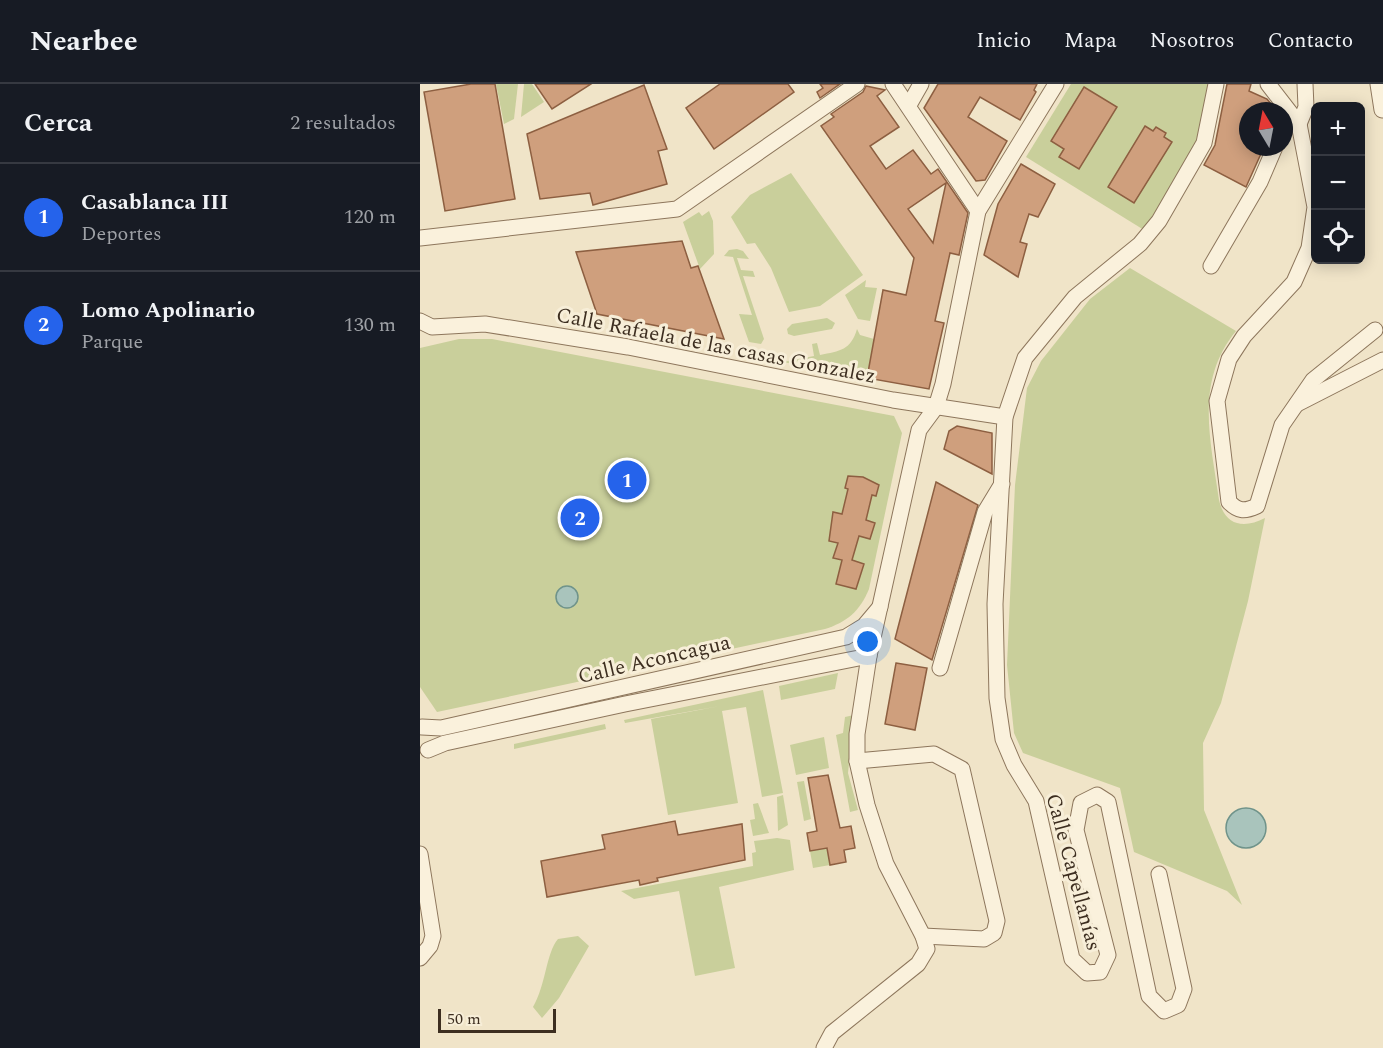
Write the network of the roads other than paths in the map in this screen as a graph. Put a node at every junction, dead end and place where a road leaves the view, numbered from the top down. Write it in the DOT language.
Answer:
graph roads {
  1 [pos="857,84"];
  2 [pos="893,84"];
  3 [pos="921,84"];
  4 [pos="1056,84"];
  5 [pos="1216,84"];
  6 [pos="1268,84"];
  7 [pos="1305,84"];
  8 [pos="1378,84"];
  9 [pos="1278,102"];
  10 [pos="909,105"];
  11 [pos="1382,110"];
  12 [pos="1293,123"];
  13 [pos="1293,133"];
  14 [pos="1271,156"];
  15 [pos="978,212"];
  16 [pos="420,238"];
  17 [pos="1211,266"];
  18 [pos="420,321"];
  19 [pos="1375,330"];
  20 [pos="1383,360"];
  21 [pos="1297,404"];
  22 [pos="936,407"];
  23 [pos="1005,417"];
  24 [pos="1002,484"];
  25 [pos="882,604"];
  26 [pos="869,656"];
  27 [pos="940,668"];
  28 [pos="421,725"];
  29 [pos="428,750"];
  30 [pos="856,761"];
  31 [pos="420,764"];
  32 [pos="420,854"];
  33 [pos="1158,874"];
  34 [pos="923,936"];
  35 [pos="420,958"];
  36 [pos="824,1048"];
  1 -- 16 [label="street"];
  2 -- 10 [label="street"];
  3 -- 10 [label="street"];
  4 -- 15 [label="street"];
  5 -- 23 [label="street, Calle Capellanías"];
  6 -- 9 [label="street"];
  7 -- 12 [label="street"];
  8 -- 11 [label="street"];
  10 -- 15 [label="street"];
  13 -- 21 [label="street"];
  14 -- 17 [label="street"];
  15 -- 22 [label="street"];
  18 -- 22 [label="street, Calle Rafaela de las casas Gonzalez"];
  19 -- 21 [label="street"];
  20 -- 21 [label="street"];
  22 -- 23 [label="street, Calle Rafaela de las casas Gonzalez"];
  22 -- 25 [label="street"];
  23 -- 24 [label="street, Calle Capellanías"];
  24 -- 27 [label="street, Calle Capellanías"];
  24 -- 33 [label="street, Calle Capellanías"];
  25 -- 26 [label="street"];
  25 -- 28 [label="street, Calle Aconcagua"];
  26 -- 29 [label="street, Calle Aconcagua"];
  26 -- 30 [label="street"];
  28 -- 29 [label="street"];
  29 -- 31 [label="street"];
  30 -- 34 [label="street"];
  30 -- 34 [label="street"];
  32 -- 35 [label="street"];
  34 -- 36 [label="street"];
}
